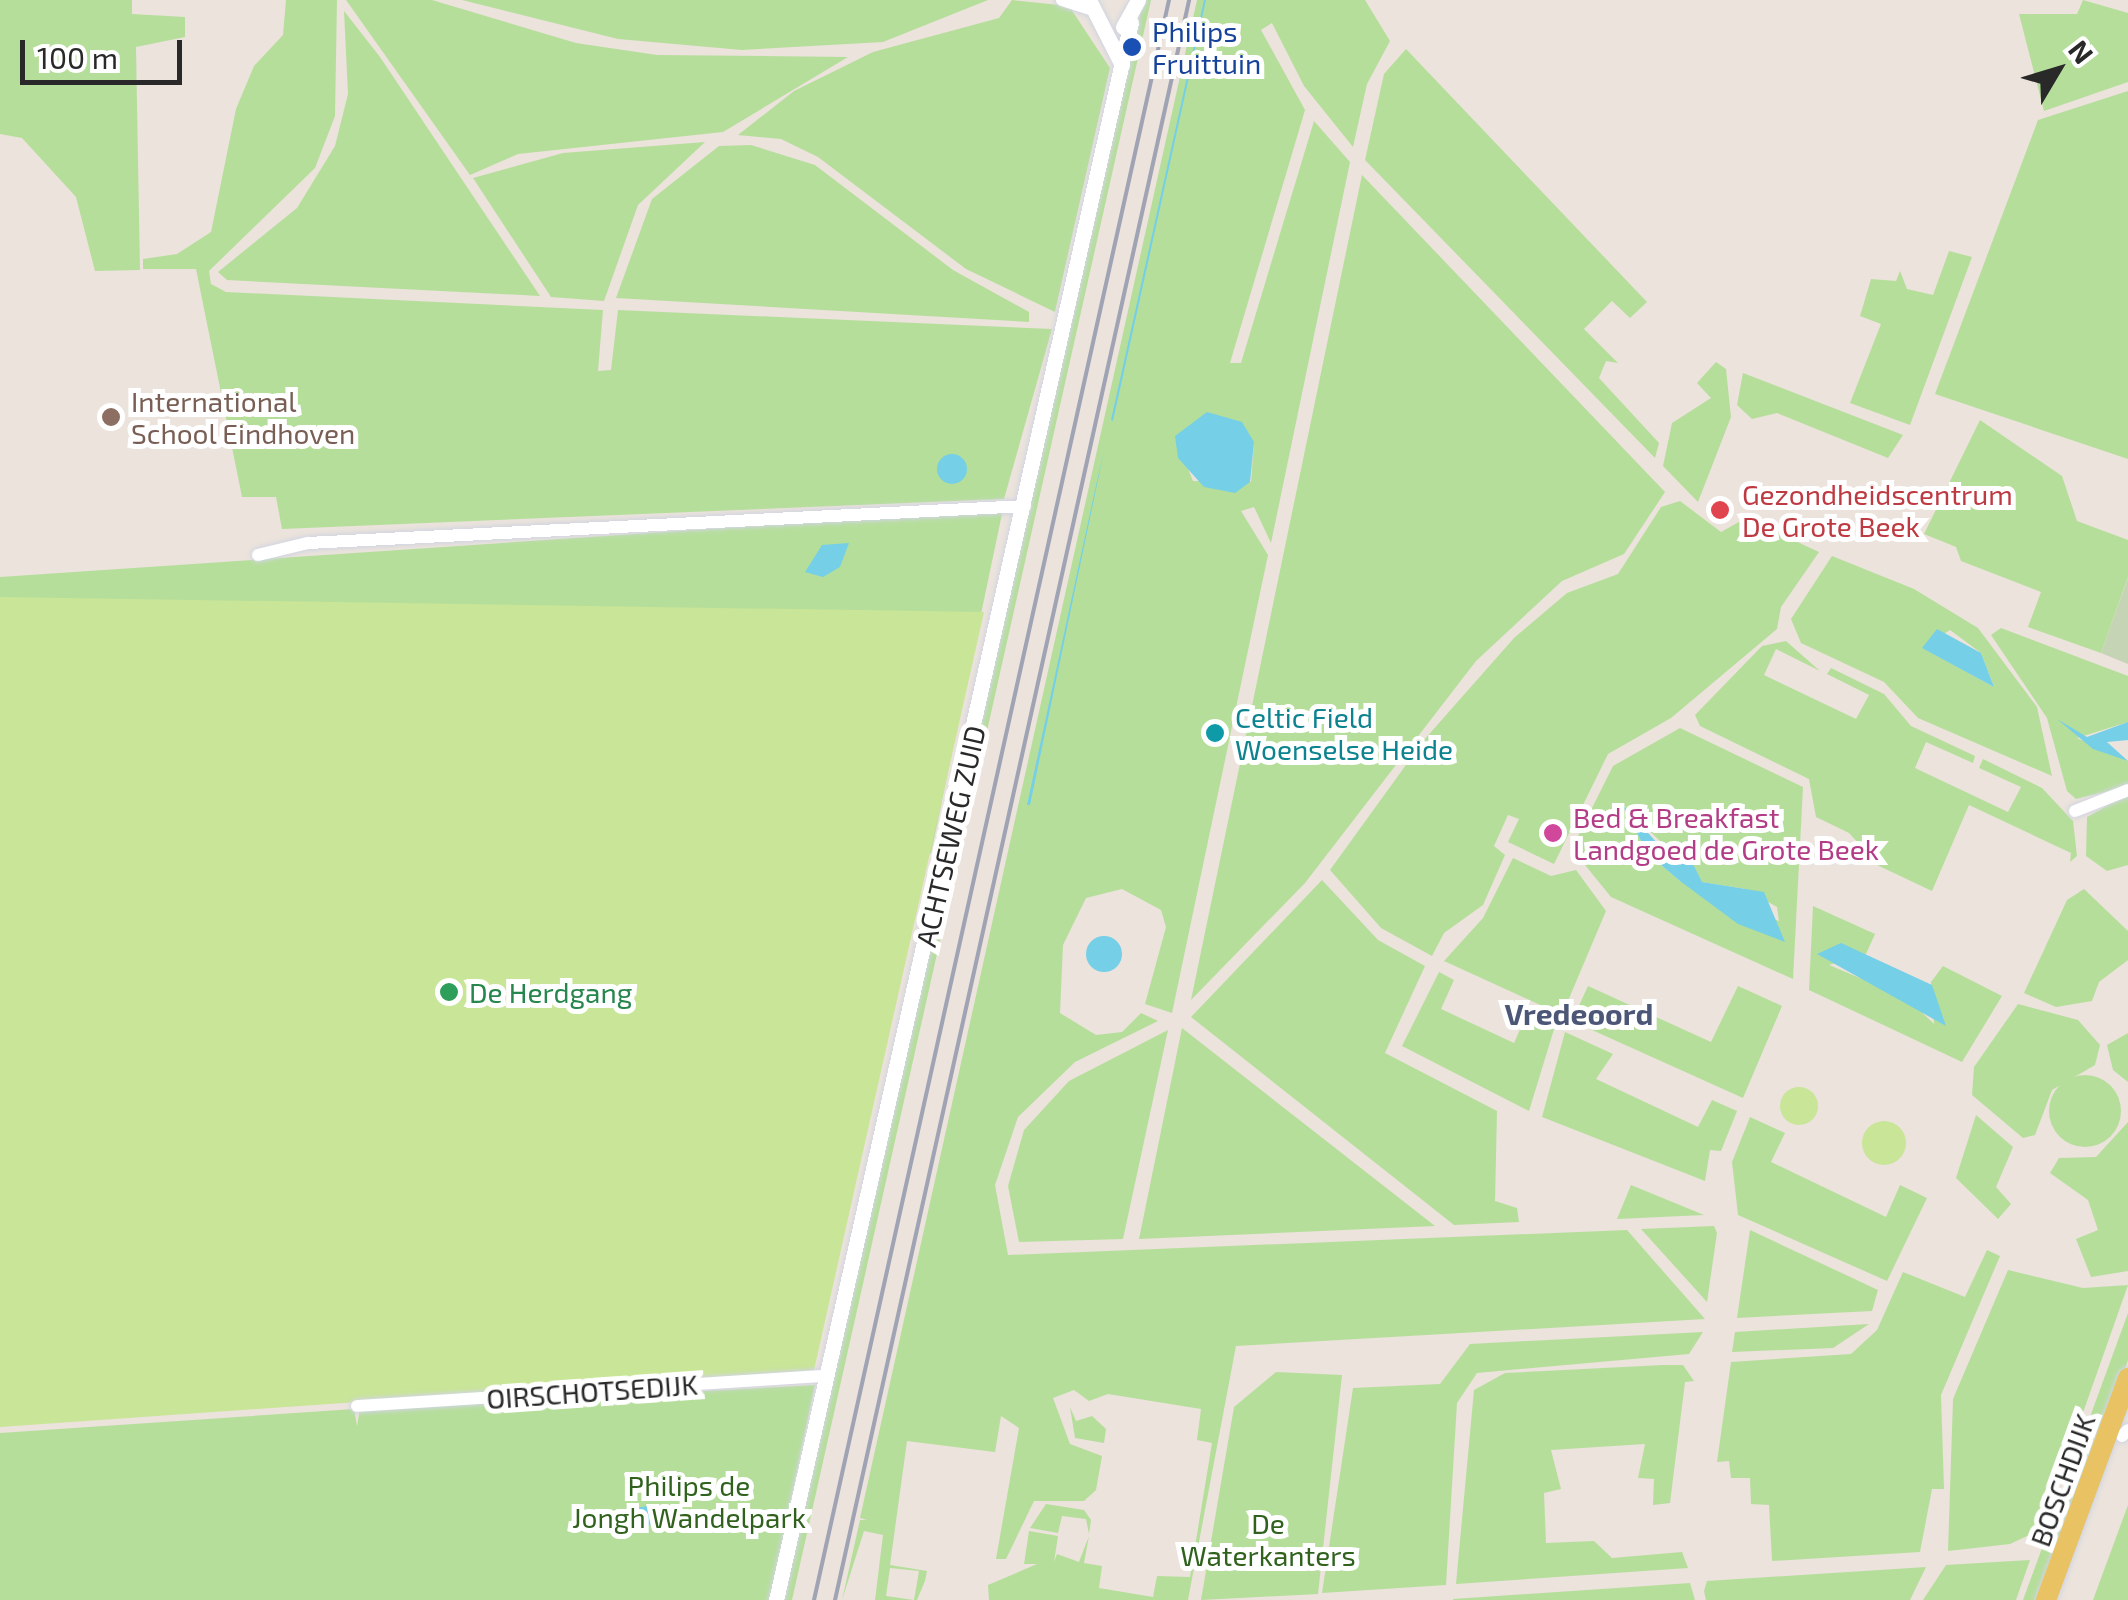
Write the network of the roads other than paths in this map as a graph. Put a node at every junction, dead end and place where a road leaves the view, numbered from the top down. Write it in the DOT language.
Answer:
graph roads {
  1 [pos="1062,0"];
  2 [pos="1138,0"];
  3 [pos="1089,4"];
  4 [pos="1131,22"];
  5 [pos="1105,27"];
  6 [pos="1123,72"];
  7 [pos="1025,506"];
  8 [pos="258,555"];
  9 [pos="2128,790"];
  10 [pos="2075,810"];
  11 [pos="827,1376"];
  12 [pos="2128,1378"];
  13 [pos="357,1406"];
  14 [pos="2126,1429"];
  15 [pos="776,1600"];
  16 [pos="2046,1600"];
  17 [pos="2061,1600"];
  1 -- 3 [label="street"];
  2 -- 4 [label="street, ACHTSEWEG ZUID"];
  3 -- 5 [label="street"];
  4 -- 5 [label="street"];
  4 -- 6 [label="street, ACHTSEWEG ZUID"];
  5 -- 6 [label="street"];
  6 -- 7 [label="street, ACHTSEWEG ZUID"];
  7 -- 8 [label="street"];
  7 -- 11 [label="street, ACHTSEWEG ZUID"];
  9 -- 10 [label="street"];
  11 -- 13 [label="street, OIRSCHOTSEDIJK"];
  11 -- 15 [label="street, ACHTSEWEG ZUID"];
  12 -- 16 [label="main road, BOSCHDIJK"];
  14 -- 17 [label="main road, BOSCHDIJK"];
}
